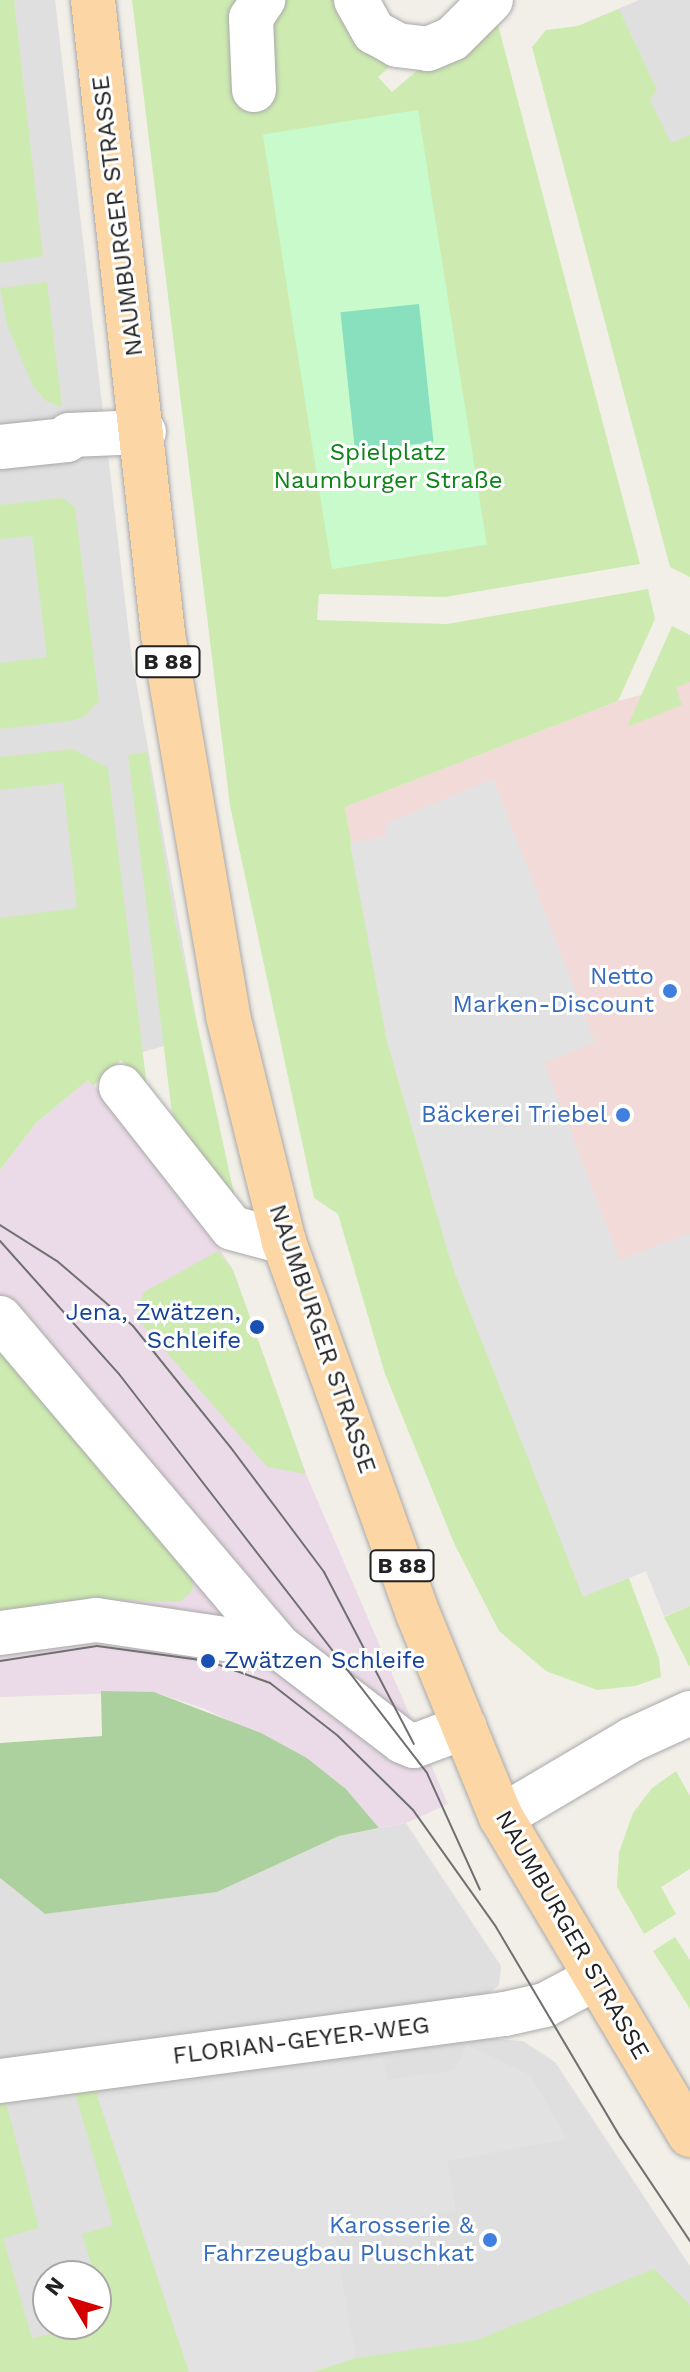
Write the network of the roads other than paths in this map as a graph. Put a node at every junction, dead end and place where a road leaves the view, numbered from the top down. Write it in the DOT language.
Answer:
graph roads {
  1 [pos="93,0"];
  2 [pos="263,0"];
  3 [pos="356,0"];
  4 [pos="491,0"];
  5 [pos="254,90"];
  6 [pos="144,432"];
  7 [pos="0,447"];
  8 [pos="121,1087"];
  9 [pos="284,1242"];
  10 [pos="0,1318"];
  11 [pos="0,1633"];
  12 [pos="279,1647"];
  13 [pos="690,1713"];
  14 [pos="465,1727"];
  15 [pos="501,1817"];
  16 [pos="596,1978"];
  17 [pos="0,2081"];
  18 [pos="690,2135"];
  1 -- 6 [label="main road, NAUMBURGER STRASSE / B 88"];
  2 -- 5 [label="street"];
  3 -- 4 [label="street"];
  6 -- 7 [label="street"];
  6 -- 9 [label="main road, NAUMBURGER STRASSE / B 88"];
  8 -- 9 [label="street"];
  9 -- 14 [label="main road, NAUMBURGER STRASSE / B 88"];
  10 -- 12 [label="street"];
  11 -- 12 [label="street"];
  12 -- 14 [label="street"];
  13 -- 15 [label="street"];
  14 -- 15 [label="main road, NAUMBURGER STRASSE / B 88"];
  15 -- 16 [label="main road, NAUMBURGER STRASSE / B 88"];
  16 -- 17 [label="street, FLORIAN-GEYER-WEG"];
  16 -- 18 [label="main road, NAUMBURGER STRASSE / B 88"];
}
